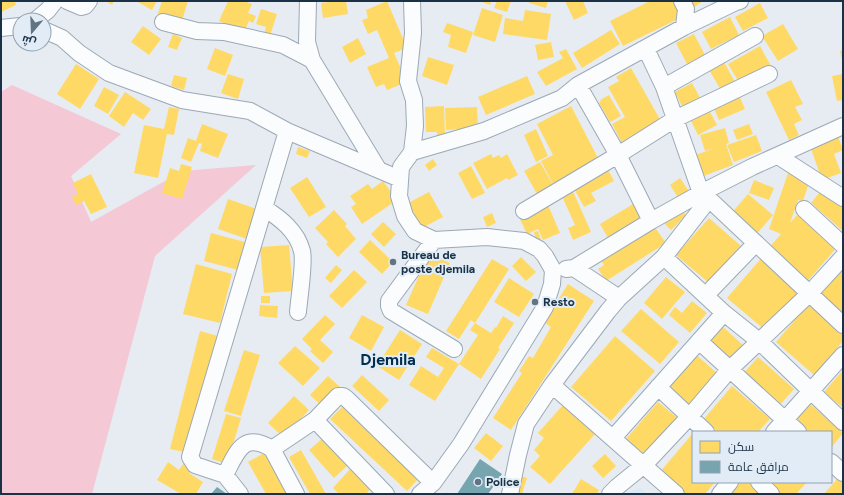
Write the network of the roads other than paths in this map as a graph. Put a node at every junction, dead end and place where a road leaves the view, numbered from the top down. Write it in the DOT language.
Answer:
graph roads {
  1 [pos="55,1"];
  2 [pos="67,1"];
  3 [pos="89,1"];
  4 [pos="308,1"];
  5 [pos="412,1"];
  6 [pos="682,1"];
  7 [pos="740,1"];
  8 [pos="46,12"];
  9 [pos="163,22"];
  10 [pos="12,27"];
  11 [pos="684,27"];
  12 [pos="1,28"];
  13 [pos="52,34"];
  14 [pos="754,36"];
  15 [pos="646,49"];
  16 [pos="312,60"];
  17 [pos="769,74"];
  18 [pos="578,85"];
  19 [pos="664,87"];
  20 [pos="675,119"];
  21 [pos="843,126"];
  22 [pos="287,131"];
  23 [pos="412,152"];
  24 [pos="618,155"];
  25 [pos="778,156"];
  26 [pos="378,169"];
  27 [pos="400,179"];
  28 [pos="705,196"];
  29 [pos="843,198"];
  30 [pos="264,208"];
  31 [pos="804,209"];
  32 [pos="524,211"];
  33 [pos="651,221"];
  34 [pos="434,240"];
  35 [pos="756,243"];
  36 [pos="843,245"];
  37 [pos="664,257"];
  38 [pos="843,257"];
  39 [pos="574,268"];
  40 [pos="553,270"];
  41 [pos="809,294"];
  42 [pos="706,295"];
  43 [pos="619,298"];
  44 [pos="298,312"];
  45 [pos="724,313"];
  46 [pos="843,325"];
  47 [pos="699,341"];
  48 [pos="759,341"];
  49 [pos="454,349"];
  50 [pos="843,355"];
  51 [pos="730,369"];
  52 [pos="552,385"];
  53 [pos="658,387"];
  54 [pos="809,391"];
  55 [pos="690,416"];
  56 [pos="315,420"];
  57 [pos="784,420"];
  58 [pos="843,422"];
  59 [pos="705,431"];
  60 [pos="775,431"];
  61 [pos="797,431"];
  62 [pos="613,438"];
  63 [pos="272,449"];
  64 [pos="832,463"];
  65 [pos="644,466"];
  66 [pos="843,473"];
  67 [pos="225,475"];
  68 [pos="433,483"];
  69 [pos="729,483"];
  70 [pos="759,483"];
  71 [pos="240,494"];
  72 [pos="296,494"];
  73 [pos="386,494"];
  74 [pos="420,494"];
  75 [pos="510,494"];
  76 [pos="610,494"];
  77 [pos="676,494"];
  78 [pos="720,494"];
  79 [pos="771,494"];
  1 -- 8 [label="street"];
  2 -- 3 [label="street"];
  4 -- 16 [label="street"];
  5 -- 23 [label="street"];
  6 -- 11 [label="street"];
  7 -- 11 [label="street"];
  9 -- 16 [label="street"];
  10 -- 12 [label="street"];
  11 -- 15 [label="street"];
  13 -- 22 [label="street"];
  14 -- 19 [label="street"];
  15 -- 18 [label="street"];
  15 -- 19 [label="street"];
  16 -- 26 [label="street"];
  17 -- 20 [label="street"];
  18 -- 23 [label="street"];
  18 -- 24 [label="street"];
  19 -- 20 [label="street"];
  20 -- 24 [label="street"];
  20 -- 28 [label="street"];
  21 -- 25 [label="street"];
  22 -- 26 [label="street"];
  22 -- 30 [label="street"];
  23 -- 27 [label="street"];
  24 -- 32 [label="street"];
  24 -- 33 [label="street"];
  25 -- 28 [label="street"];
  25 -- 29 [label="street"];
  26 -- 27 [label="street"];
  27 -- 34 [label="street"];
  28 -- 33 [label="street"];
  28 -- 35 [label="street"];
  28 -- 37 [label="street"];
  30 -- 44 [label="street"];
  30 -- 67 [label="street"];
  31 -- 36 [label="street"];
  33 -- 39 [label="street"];
  34 -- 40 [label="street"];
  34 -- 49 [label="street"];
  35 -- 41 [label="street"];
  35 -- 42 [label="street"];
  37 -- 42 [label="street"];
  37 -- 43 [label="street"];
  38 -- 41 [label="street"];
  39 -- 40 [label="street"];
  39 -- 43 [label="street"];
  40 -- 68 [label="street"];
  41 -- 46 [label="street"];
  41 -- 48 [label="street"];
  42 -- 45 [label="street"];
  43 -- 52 [label="street"];
  45 -- 47 [label="street"];
  45 -- 48 [label="street"];
  47 -- 51 [label="street"];
  47 -- 53 [label="street"];
  48 -- 51 [label="street"];
  48 -- 54 [label="street"];
  50 -- 54 [label="street"];
  51 -- 55 [label="street"];
  51 -- 57 [label="street"];
  52 -- 62 [label="street"];
  52 -- 75 [label="street"];
  53 -- 55 [label="street"];
  53 -- 62 [label="street"];
  54 -- 57 [label="street"];
  54 -- 58 [label="street"];
  55 -- 59 [label="street"];
  55 -- 65 [label="street"];
  56 -- 63 [label="street"];
  56 -- 68 [label="street"];
  56 -- 73 [label="street"];
  57 -- 60 [label="street"];
  57 -- 61 [label="street"];
  62 -- 65 [label="street"];
  63 -- 67 [label="street"];
  63 -- 72 [label="street"];
  64 -- 66 [label="street"];
  65 -- 76 [label="street"];
  65 -- 77 [label="street"];
  67 -- 71 [label="street"];
  68 -- 74 [label="street"];
  69 -- 78 [label="street"];
  70 -- 79 [label="street"];
}
